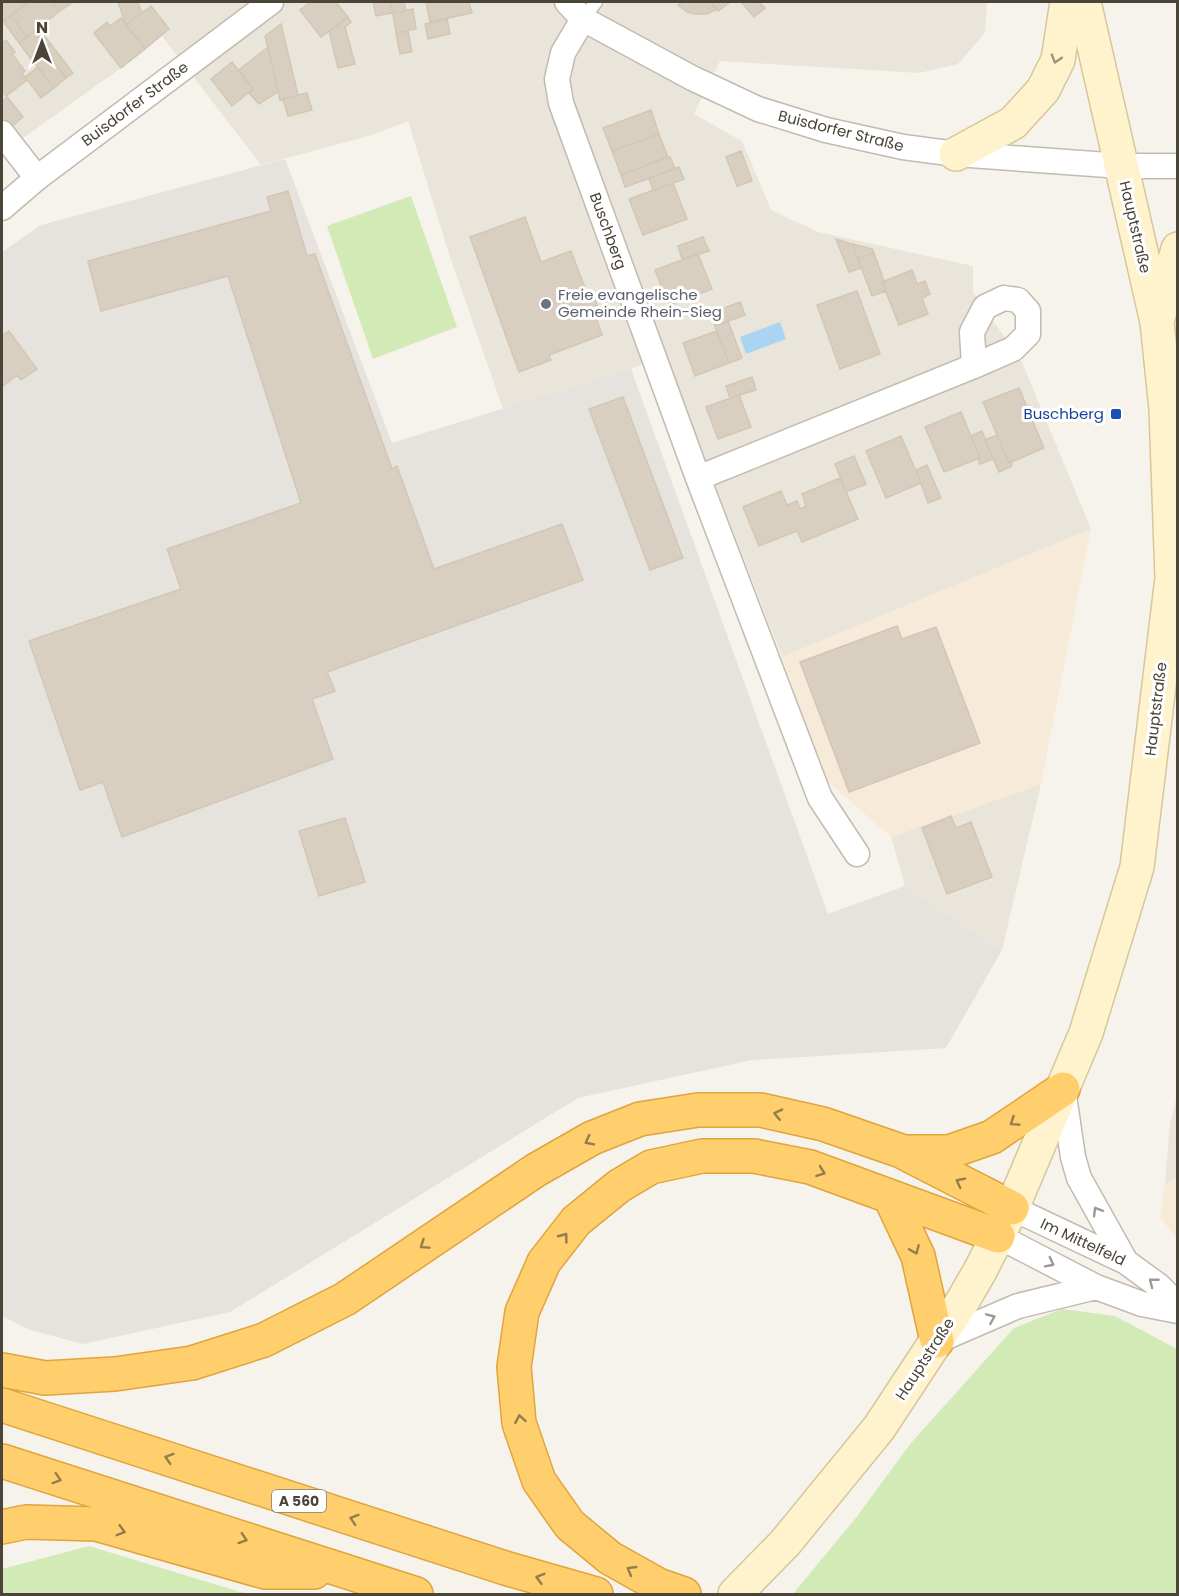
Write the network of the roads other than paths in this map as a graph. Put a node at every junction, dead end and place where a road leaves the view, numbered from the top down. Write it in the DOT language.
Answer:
graph roads {
  1 [pos="271,2"];
  2 [pos="1067,2"];
  3 [pos="1084,2"];
  4 [pos="582,7"];
  5 [pos="2,133"];
  6 [pos="956,154"];
  7 [pos="1121,166"];
  8 [pos="1178,166"];
  9 [pos="37,178"];
  10 [pos="2,208"];
  11 [pos="1178,249"];
  12 [pos="1157,322"];
  13 [pos="974,366"];
  14 [pos="698,478"];
  15 [pos="857,854"];
  16 [pos="1063,1089"];
  17 [pos="901,1151"];
  18 [pos="890,1197"];
  19 [pos="1005,1222"];
  20 [pos="1126,1262"];
  21 [pos="1096,1287"];
  22 [pos="1178,1305"];
  23 [pos="1178,1311"];
  24 [pos="938,1341"];
  25 [pos="2,1370"];
  26 [pos="2,1405"];
  27 [pos="2,1461"];
  28 [pos="2,1527"];
  29 [pos="343,1572"];
  30 [pos="739,1591"];
  31 [pos="416,1594"];
  32 [pos="596,1594"];
  33 [pos="684,1594"];
  1 -- 9 [label="street, Buisdorfer Straße"];
  2 -- 6 [label="main road, one-way"];
  3 -- 7 [label="main road, Hauptstraße"];
  4 -- 6 [label="street, Buisdorfer Straße"];
  4 -- 14 [label="street, Buschberg"];
  5 -- 9 [label="street"];
  6 -- 7 [label="street, Buisdorfer Straße"];
  7 -- 8 [label="street, Buisdorfer Straße"];
  7 -- 12 [label="main road, Hauptstraße"];
  9 -- 10 [label="street, Buisdorfer Straße"];
  11 -- 12 [label="main road"];
  12 -- 16 [label="main road, Hauptstraße"];
  13 -- 14 [label="street"];
  14 -- 15 [label="street, Buschberg"];
  16 -- 17 [label="highway, one-way"];
  16 -- 19 [label="main road, Hauptstraße"];
  20 -- 16 [label="street, one-way"];
  19 -- 17 [label="highway, one-way"];
  17 -- 25 [label="highway, one-way"];
  18 -- 19 [label="highway"];
  18 -- 24 [label="highway, one-way"];
  33 -- 18 [label="highway, one-way"];
  19 -- 20 [label="street, Im Mittelfeld"];
  19 -- 21 [label="street, one-way"];
  19 -- 24 [label="main road, Hauptstraße"];
  22 -- 20 [label="street, Im Mittelfeld, one-way"];
  21 -- 23 [label="street"];
  24 -- 21 [label="street, one-way"];
  24 -- 30 [label="main road, Hauptstraße"];
  32 -- 26 [label="highway, A 560, one-way"];
  27 -- 29 [label="highway, one-way"];
  28 -- 29 [label="highway, one-way"];
  29 -- 31 [label="highway"];
}
